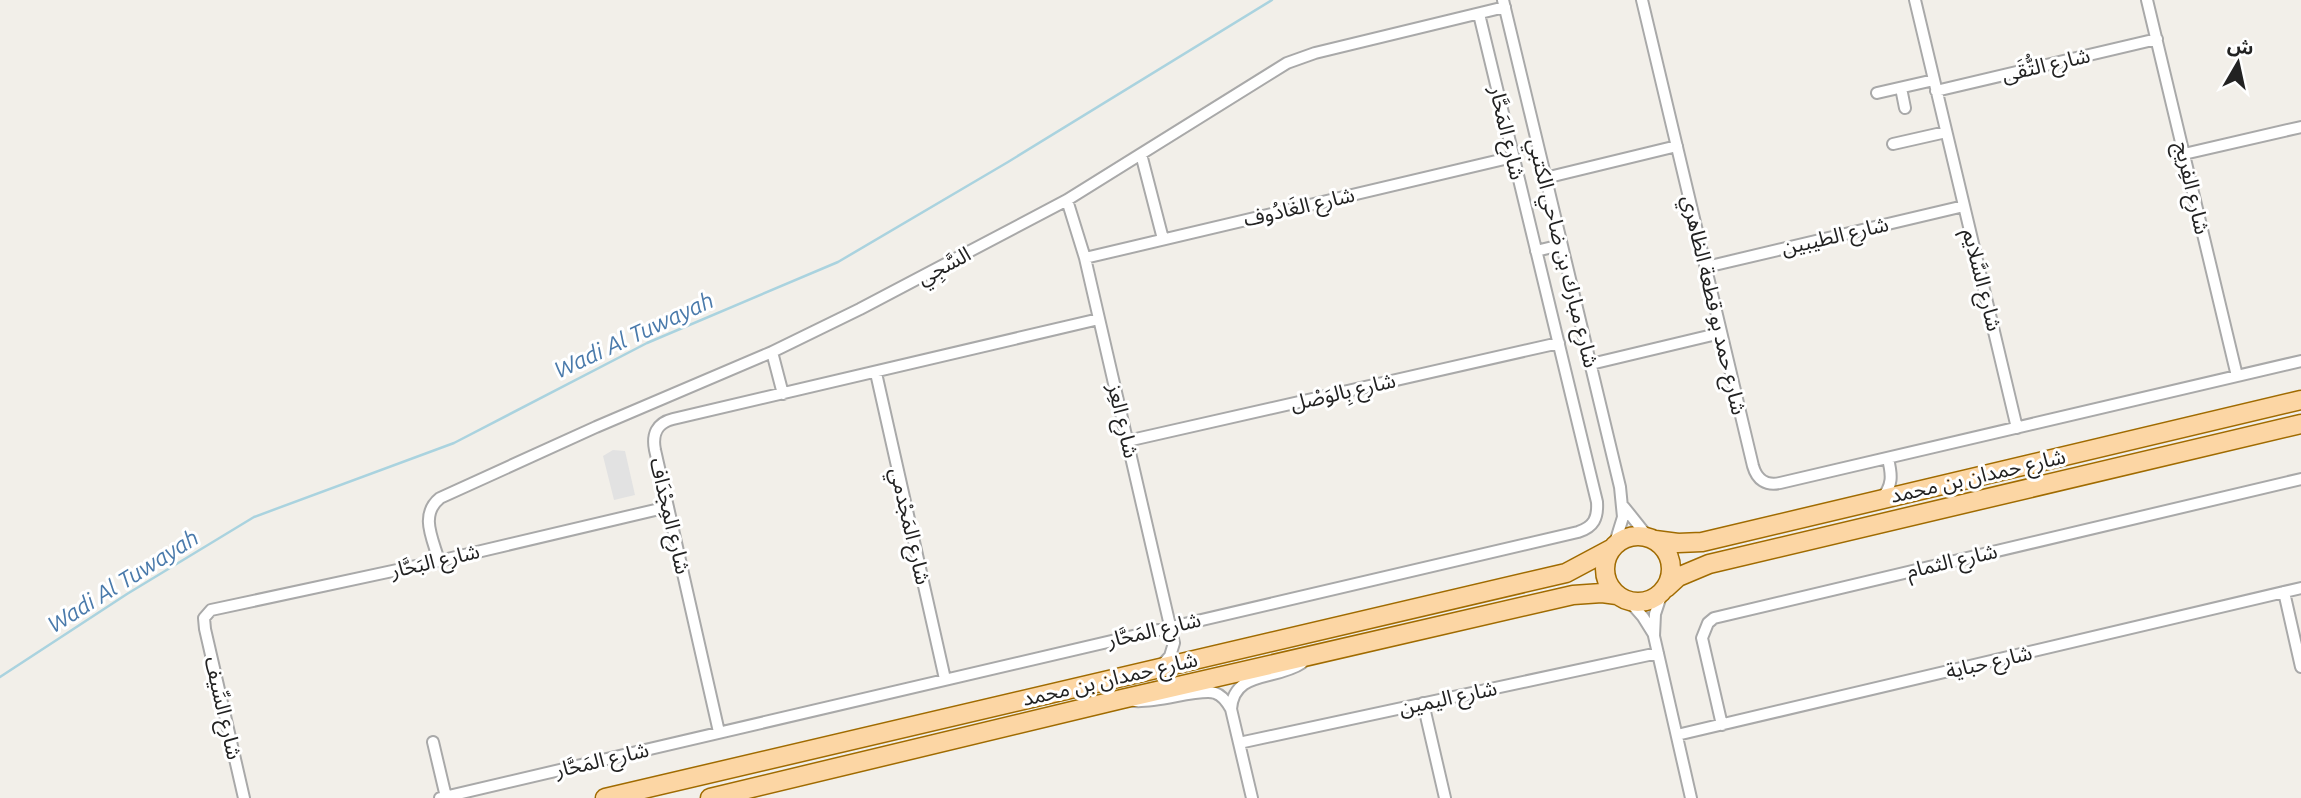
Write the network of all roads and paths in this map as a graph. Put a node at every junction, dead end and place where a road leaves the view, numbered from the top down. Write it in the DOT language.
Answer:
graph roads {
  1 [pos="1642,0"];
  2 [pos="1915,0"];
  3 [pos="2147,0"];
  4 [pos="1504,4"];
  5 [pos="1479,15"];
  6 [pos="2157,39"];
  7 [pos="1935,85"];
  8 [pos="1901,88"];
  9 [pos="1877,93"];
  10 [pos="1905,108"];
  11 [pos="2301,127"];
  12 [pos="1947,132"];
  13 [pos="1893,144"];
  14 [pos="1677,146"];
  15 [pos="2184,154"];
  16 [pos="1140,155"];
  17 [pos="1513,157"];
  18 [pos="1545,178"];
  19 [pos="1067,200"];
  20 [pos="1964,205"];
  21 [pos="1163,239"];
  22 [pos="1561,245"];
  23 [pos="1536,251"];
  24 [pos="1085,258"];
  25 [pos="1706,267"];
  26 [pos="1099,319"];
  27 [pos="1721,333"];
  28 [pos="1559,343"];
  29 [pos="772,352"];
  30 [pos="2301,361"];
  31 [pos="1591,364"];
  32 [pos="876,373"];
  33 [pos="2237,376"];
  34 [pos="783,394"];
  35 [pos="2301,400"];
  36 [pos="2301,424"];
  37 [pos="2017,428"];
  38 [pos="1127,441"];
  39 [pos="1888,459"];
  40 [pos="1892,476"];
  41 [pos="2301,479"];
  42 [pos="1912,492"];
  43 [pos="1881,499"];
  44 [pos="668,507"];
  45 [pos="1624,507"];
  46 [pos="1651,538"];
  47 [pos="1612,547"];
  48 [pos="439,561"];
  49 [pos="2301,588"];
  50 [pos="1664,591"];
  51 [pos="2284,592"];
  52 [pos="1623,598"];
  53 [pos="204,618"];
  54 [pos="1170,627"];
  55 [pos="1654,636"];
  56 [pos="1174,643"];
  57 [pos="1658,653"];
  58 [pos="1310,657"];
  59 [pos="1197,660"];
  60 [pos="1161,666"];
  61 [pos="2301,667"];
  62 [pos="945,679"];
  63 [pos="1122,699"];
  64 [pos="1423,703"];
  65 [pos="1231,709"];
  66 [pos="1722,725"];
  67 [pos="719,732"];
  68 [pos="1677,736"];
  69 [pos="433,742"];
  70 [pos="1239,743"];
  71 [pos="443,797"];
  72 [pos="244,798"];
  73 [pos="605,798"];
  74 [pos="710,798"];
  75 [pos="1252,798"];
  76 [pos="1445,798"];
  77 [pos="1691,798"];
  1 -- 14 [label="street, شارع حمد بو قطعة الظاهري"];
  2 -- 7 [label="street, شارع السَّلايم"];
  3 -- 6 [label="street, شارع الفِريج"];
  4 -- 5 [label="street, السَّجِي"];
  4 -- 18 [label="street, شارع مبارك بن ضاحي الكتبي"];
  5 -- 16 [label="street, السَّجِي"];
  5 -- 17 [label="street, شارع المَحَّار"];
  6 -- 7 [label="street, شارع التُّقَى"];
  6 -- 15 [label="street, شارع الفِريج"];
  7 -- 8 [label="street, شارع التُّقَى"];
  7 -- 12 [label="street, شارع السَّلايم"];
  8 -- 9 [label="street, شارع التُّقَى"];
  8 -- 10 [label="street"];
  11 -- 15 [label="street"];
  12 -- 13 [label="street"];
  12 -- 20 [label="street, شارع السَّلايم"];
  14 -- 18 [label="street"];
  14 -- 25 [label="street, شارع حمد بو قطعة الظاهري"];
  15 -- 33 [label="street, شارع الفِريج"];
  16 -- 19 [label="street, السَّجِي"];
  16 -- 21 [label="street"];
  17 -- 21 [label="street, شارع الغَادُوف"];
  17 -- 23 [label="street, شارع المَحَّار"];
  18 -- 22 [label="street, شارع مبارك بن ضاحي الكتبي"];
  19 -- 24 [label="street, شارع العِز"];
  19 -- 29 [label="street, السَّجِي"];
  20 -- 25 [label="street, شارع الطيبين"];
  20 -- 37 [label="street, شارع السَّلايم"];
  21 -- 24 [label="street, شارع الغَادُوف"];
  22 -- 23 [label="street"];
  22 -- 31 [label="street, شارع مبارك بن ضاحي الكتبي"];
  23 -- 28 [label="street, شارع المَحَّار"];
  24 -- 26 [label="street, شارع العِز"];
  25 -- 27 [label="street, شارع حمد بو قطعة الظاهري"];
  26 -- 32 [label="street, شارع المِجْدَاف"];
  26 -- 38 [label="street, شارع العِز"];
  27 -- 31 [label="street"];
  27 -- 39 [label="street, شارع حمد بو قطعة الظاهري"];
  28 -- 38 [label="street, شارع بِالوَصْل"];
  28 -- 54 [label="street, شارع المَحَّار"];
  29 -- 34 [label="street"];
  29 -- 48 [label="street, السَّجِي"];
  30 -- 33 [label="street, شارع حمد بو قطعة الظاهري"];
  31 -- 45 [label="street, شارع مبارك بن ضاحي الكتبي"];
  32 -- 34 [label="street, شارع المِجْدَاف"];
  32 -- 62 [label="street, شارع المَجْدمي"];
  33 -- 37 [label="street, شارع حمد بو قطعة الظاهري"];
  34 -- 44 [label="street, شارع المِجْدَاف"];
  35 -- 42 [label="main road, شارع حمدان بن محمد"];
  36 -- 50 [label="main road, شارع حمدان بن محمد"];
  37 -- 39 [label="street, شارع حمد بو قطعة الظاهري"];
  38 -- 54 [label="street, شارع العِز"];
  39 -- 40 [label="street"];
  40 -- 42 [label="street"];
  40 -- 43 [label="street"];
  41 -- 66 [label="street, شارع الثمام"];
  42 -- 43 [label="main road, شارع حمدان بن محمد"];
  43 -- 46 [label="main road, شارع حمدان بن محمد"];
  44 -- 48 [label="street, شارع البَحَّار"];
  44 -- 67 [label="street, شارع المِجْدَاف"];
  45 -- 46 [label="street, شارع مبارك بن ضاحي الكتبي"];
  45 -- 47 [label="street, شارع مبارك بن ضاحي الكتبي"];
  46 -- 47 [label="main road"];
  46 -- 50 [label="main road"];
  47 -- 52 [label="main road"];
  47 -- 59 [label="main road, شارع حمدان بن محمد"];
  48 -- 53 [label="street, شارع البَحَّار"];
  49 -- 51 [label="street, شارع حباية"];
  50 -- 52 [label="main road"];
  50 -- 55 [label="street"];
  51 -- 61 [label="street"];
  51 -- 66 [label="street, شارع حباية"];
  52 -- 55 [label="street"];
  52 -- 58 [label="main road, شارع حمدان بن محمد"];
  53 -- 72 [label="street, شارع السِّيف"];
  54 -- 56 [label="street, شارع العِز"];
  54 -- 62 [label="street, شارع المَحَّار"];
  55 -- 57 [label="street"];
  56 -- 59 [label="street"];
  56 -- 60 [label="street"];
  57 -- 64 [label="street, شارع اليمين"];
  57 -- 68 [label="street"];
  58 -- 63 [label="main road, شارع حمدان بن محمد"];
  58 -- 65 [label="street"];
  59 -- 60 [label="main road, شارع حمدان بن محمد"];
  60 -- 73 [label="main road, شارع حمدان بن محمد"];
  62 -- 67 [label="street, شارع المَحَّار"];
  63 -- 65 [label="street"];
  63 -- 74 [label="main road, شارع حمدان بن محمد"];
  64 -- 70 [label="street, شارع اليمين"];
  64 -- 76 [label="street"];
  65 -- 70 [label="street"];
  66 -- 68 [label="street, شارع حباية"];
  67 -- 71 [label="street, شارع المَحَّار"];
  68 -- 77 [label="street"];
  69 -- 71 [label="street"];
  70 -- 75 [label="street"];
}
